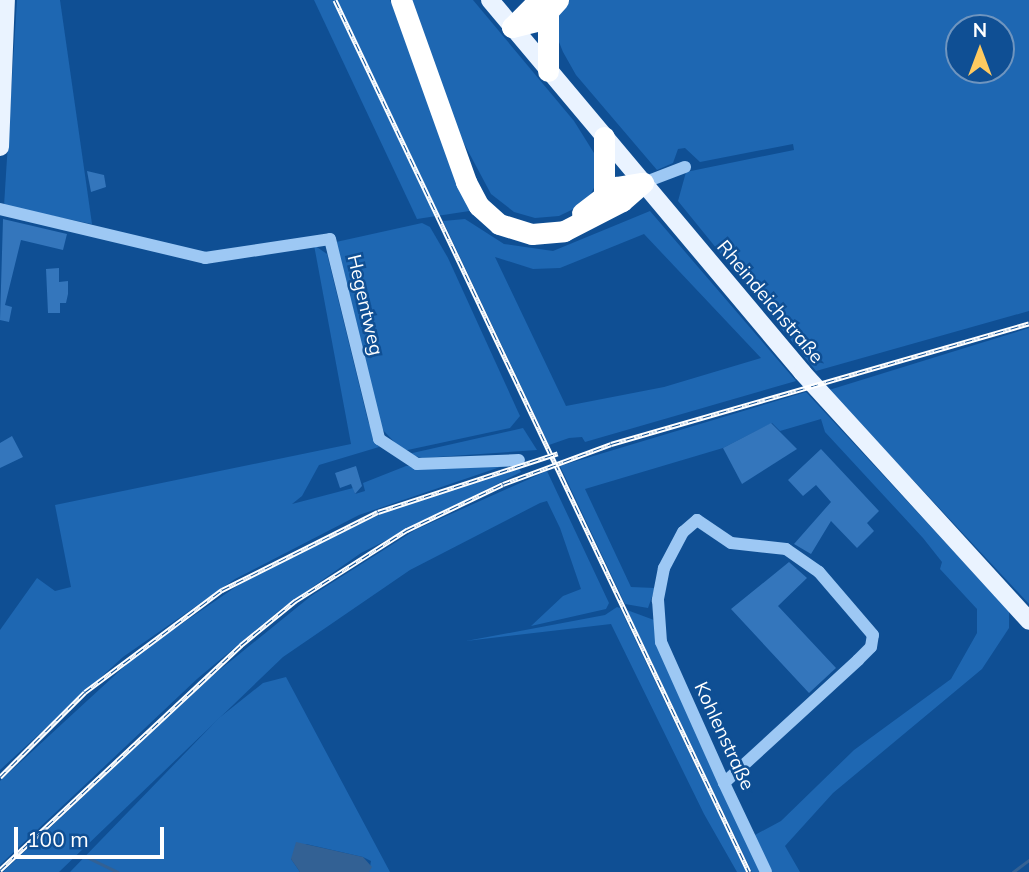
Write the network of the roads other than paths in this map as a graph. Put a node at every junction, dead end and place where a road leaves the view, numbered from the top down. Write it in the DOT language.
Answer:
graph roads {
  1 [pos="6,0"];
  2 [pos="401,0"];
  3 [pos="490,0"];
  4 [pos="548,4"];
  5 [pos="512,27"];
  6 [pos="548,71"];
  7 [pos="1,107"];
  8 [pos="604,137"];
  9 [pos="0,147"];
  10 [pos="462,167"];
  11 [pos="685,167"];
  12 [pos="643,183"];
  13 [pos="604,194"];
  14 [pos="0,209"];
  15 [pos="519,460"];
  16 [pos="1029,621"];
  17 [pos="724,783"];
  18 [pos="766,872"];
  1 -- 7 [label="main road"];
  2 -- 10 [label="highway"];
  3 -- 5 [label="main road, Rheindeichstraße"];
  4 -- 5 [label="highway"];
  4 -- 6 [label="highway"];
  5 -- 6 [label="main road, Rheindeichstraße"];
  6 -- 8 [label="main road, Rheindeichstraße"];
  7 -- 9 [label="main road"];
  8 -- 12 [label="main road, Rheindeichstraße"];
  8 -- 13 [label="highway"];
  10 -- 12 [label="highway"];
  10 -- 13 [label="highway"];
  11 -- 12 [label="street"];
  12 -- 13 [label="highway"];
  12 -- 16 [label="main road, Rheindeichstraße"];
  14 -- 15 [label="street, Hegentweg"];
  17 -- 17 [label="street, Kohlenstraße"];
  17 -- 18 [label="street, Kohlenstraße"];
}
